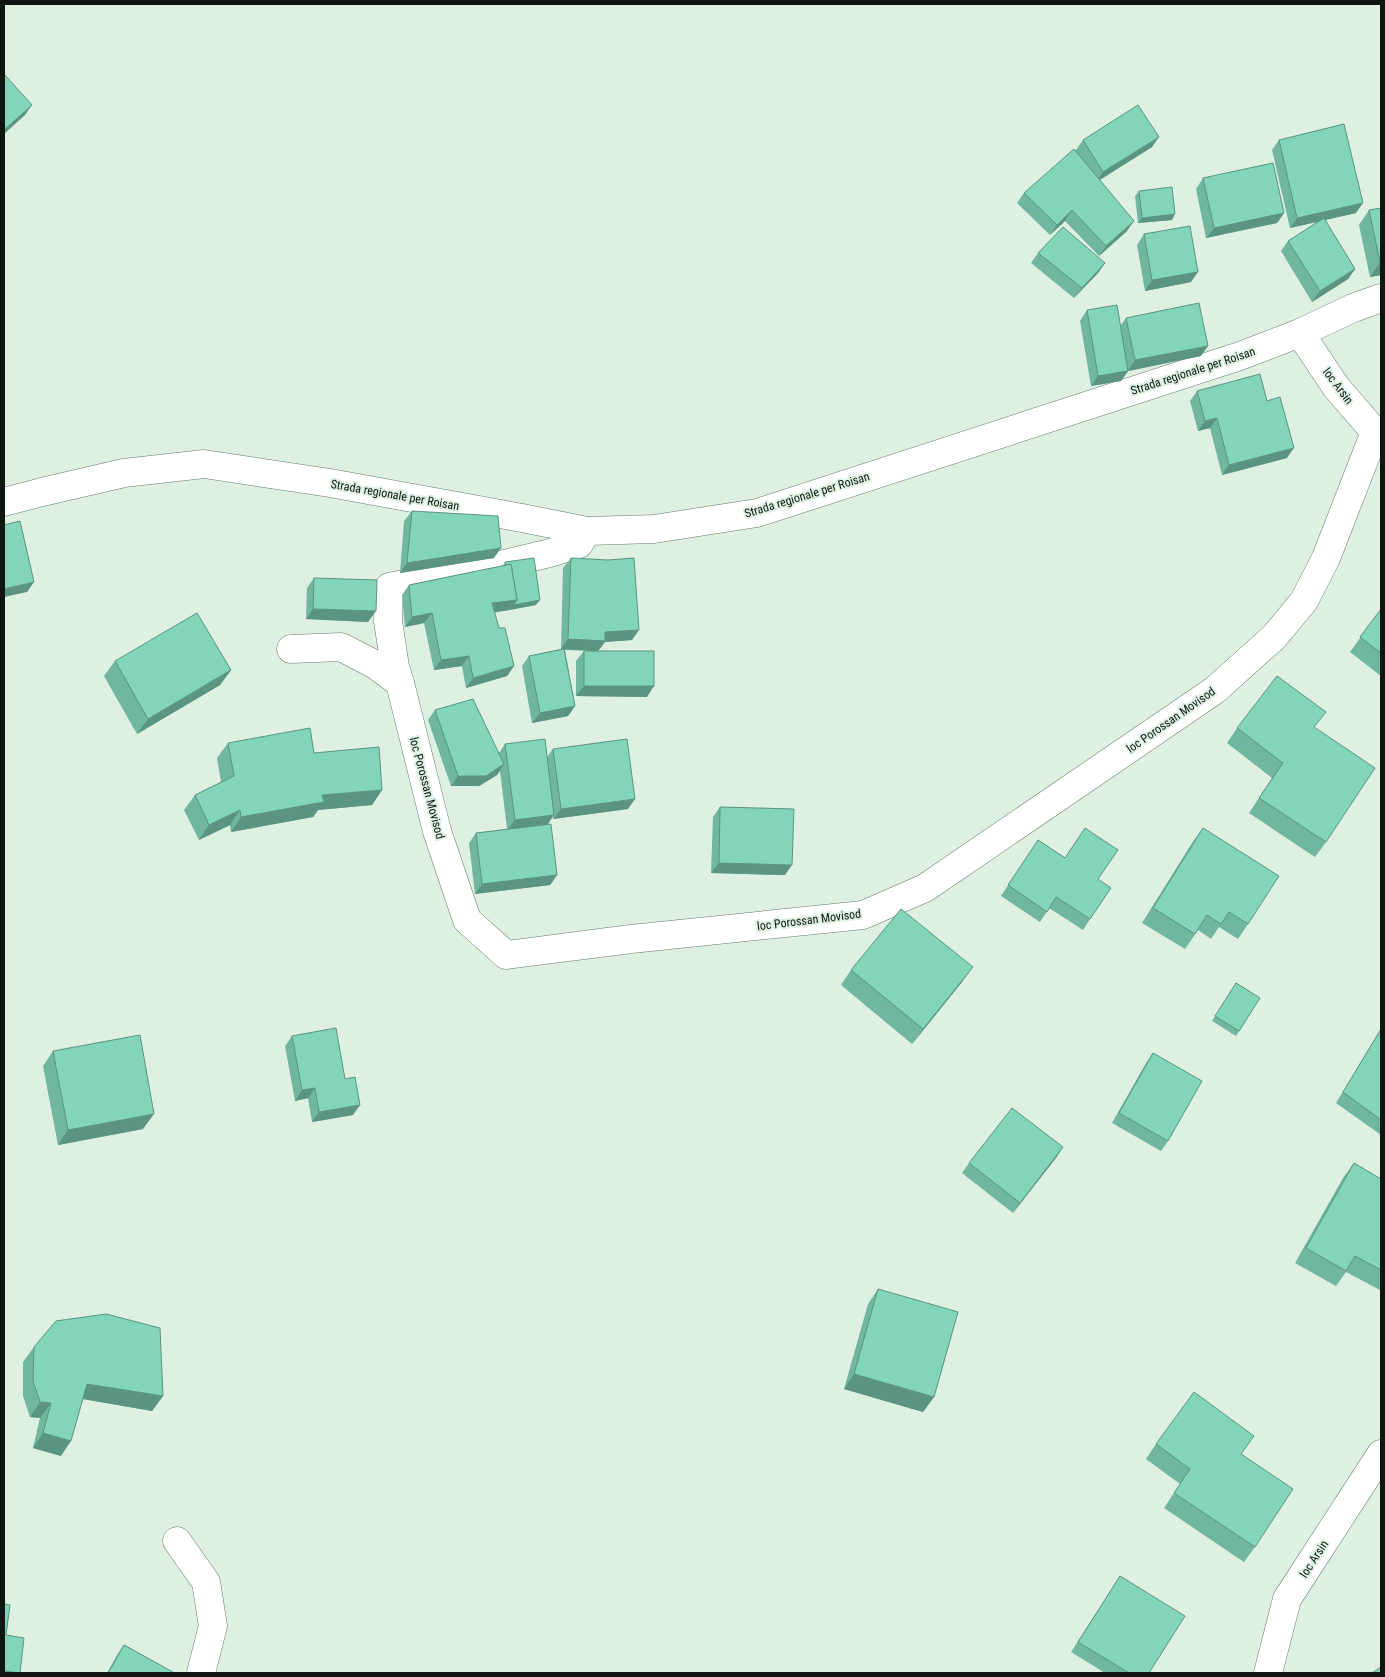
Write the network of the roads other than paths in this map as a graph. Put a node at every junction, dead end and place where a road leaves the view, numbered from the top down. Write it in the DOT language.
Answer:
graph roads {
  1 [pos="1381,298"];
  2 [pos="1300,333"];
  3 [pos="1378,432"];
  4 [pos="4,502"];
  5 [pos="587,531"];
  6 [pos="292,649"];
  7 [pos="400,683"];
  8 [pos="1381,1454"];
  9 [pos="178,1541"];
  10 [pos="201,1673"];
  11 [pos="1268,1673"];
  1 -- 2 [label="street, Strada regionale per Roisan"];
  2 -- 3 [label="street, loc Arsin"];
  2 -- 5 [label="street, Strada regionale per Roisan"];
  3 -- 7 [label="street, loc Porossan Movisod"];
  4 -- 5 [label="street, Strada regionale per Roisan"];
  5 -- 7 [label="street, loc Porossan Movisod"];
  6 -- 7 [label="street"];
  8 -- 11 [label="street, loc Arsin"];
  9 -- 10 [label="street"];
}
